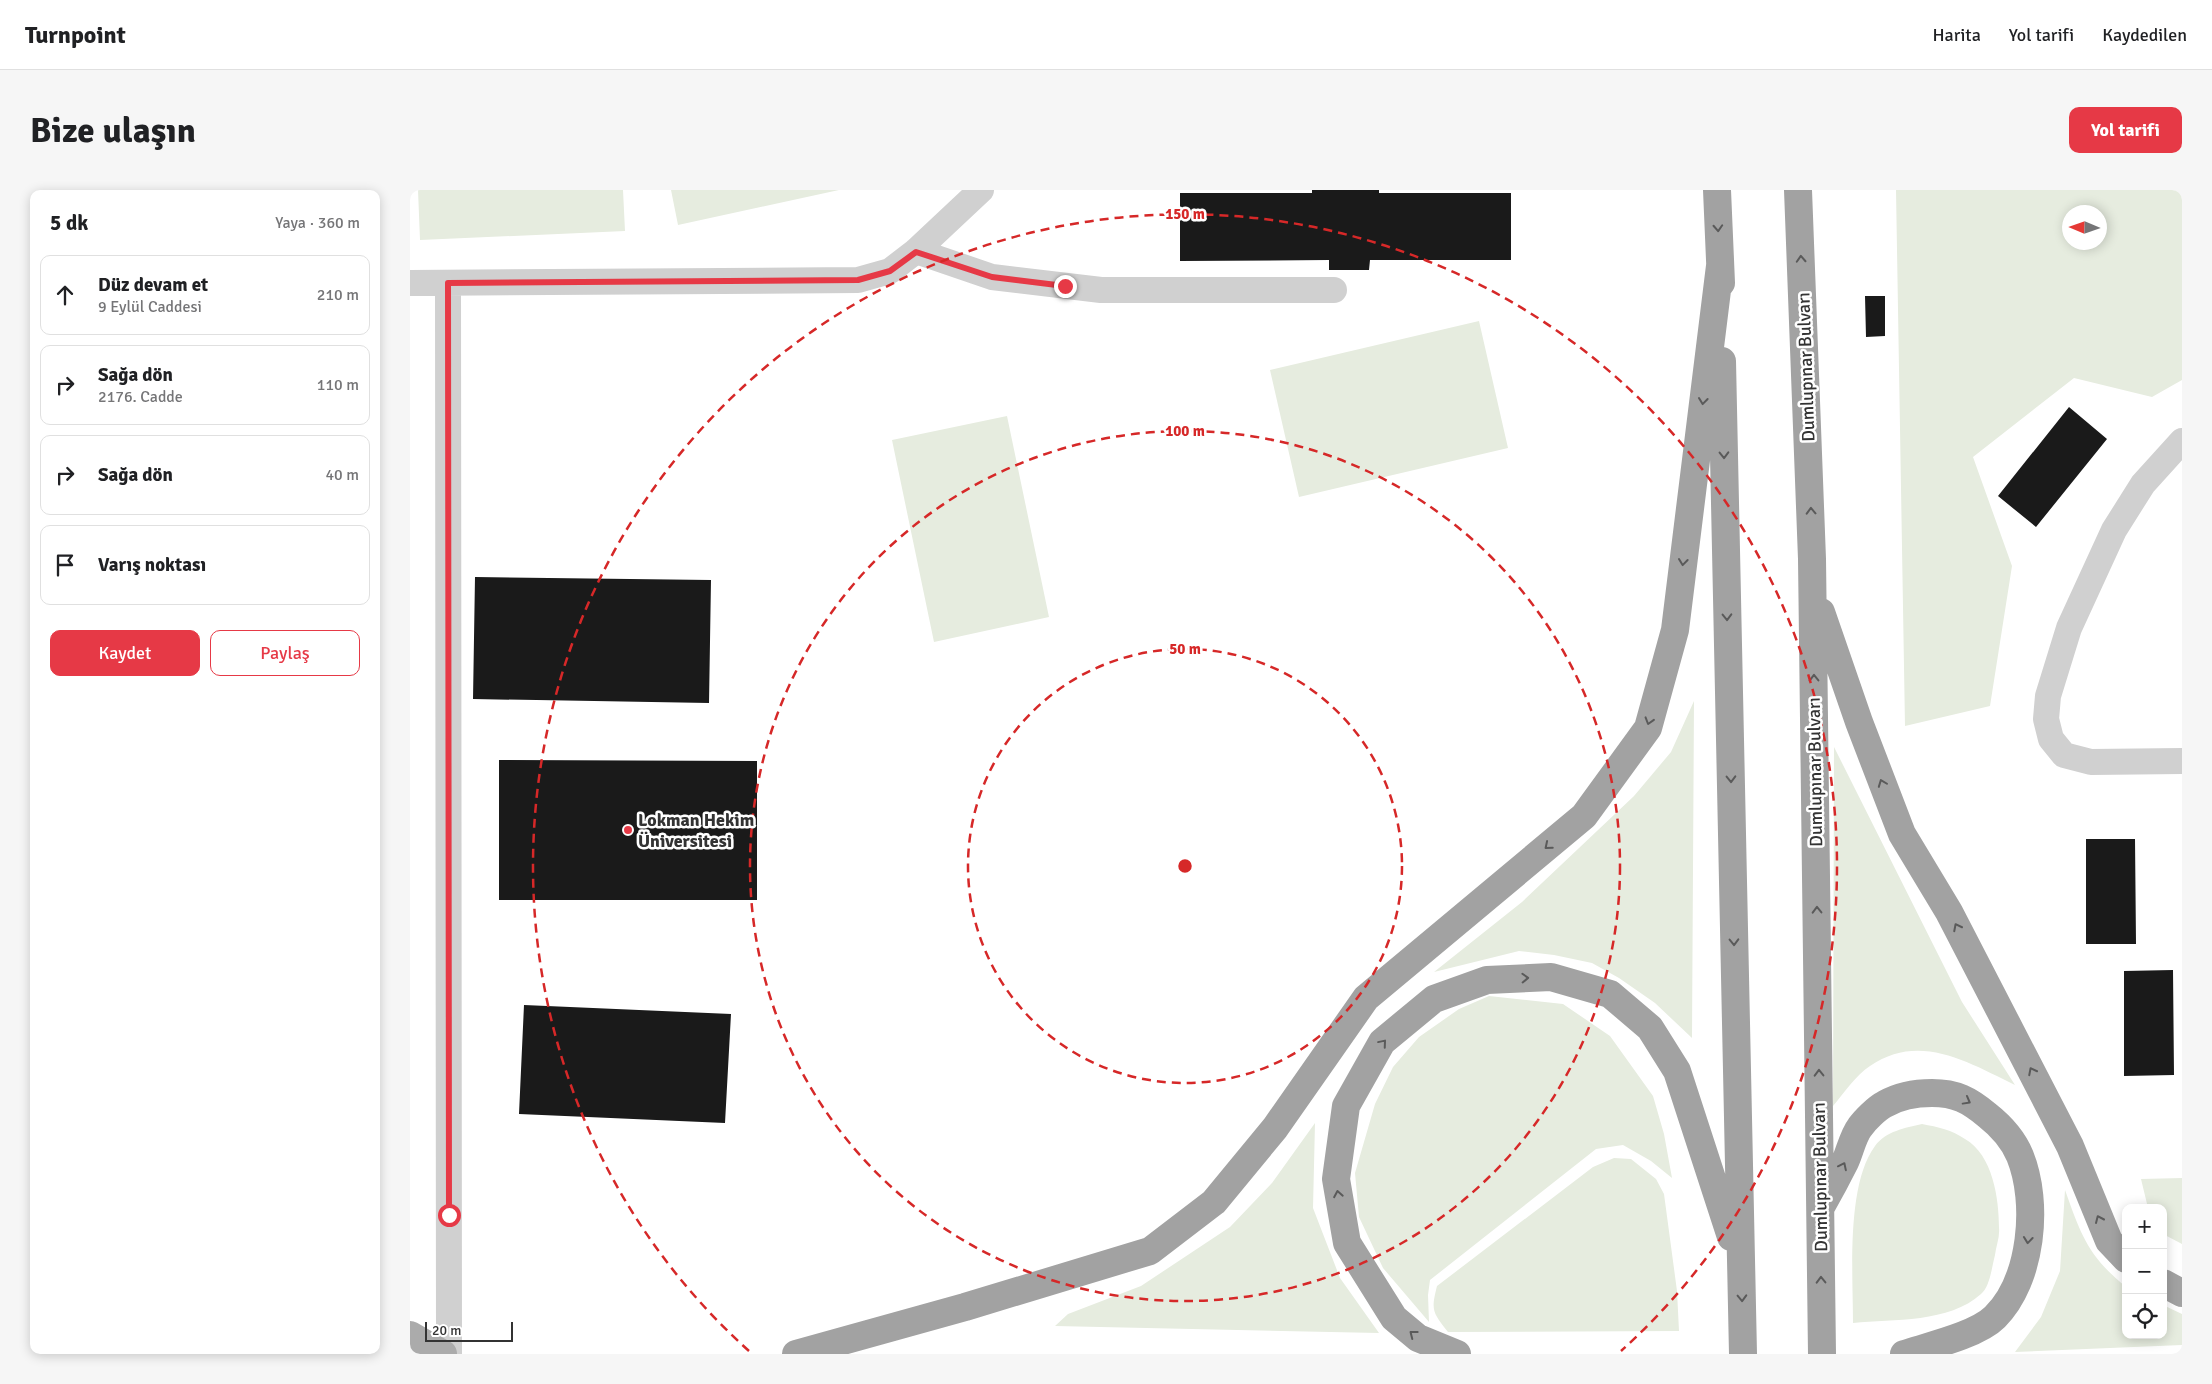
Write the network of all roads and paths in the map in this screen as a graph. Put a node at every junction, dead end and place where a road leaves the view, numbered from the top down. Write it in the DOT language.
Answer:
graph roads {
  1 [pos="981,190"];
  2 [pos="1717,190"];
  3 [pos="1798,190"];
  4 [pos="916,252"];
  5 [pos="1720,266"];
  6 [pos="410,283"];
  7 [pos="448,283"];
  8 [pos="1334,290"];
  9 [pos="2182,441"];
  10 [pos="1813,588"];
  11 [pos="2182,761"];
  12 [pos="1820,1209"];
  13 [pos="2122,1255"];
  14 [pos="1740,1265"];
  15 [pos="2167,1285"];
  16 [pos="2182,1293"];
  17 [pos="410,1336"];
  18 [pos="1822,1341"];
  19 [pos="1743,1343"];
  20 [pos="443,1354"];
  21 [pos="449,1354"];
  22 [pos="796,1354"];
  23 [pos="1457,1354"];
  24 [pos="1904,1354"];
  1 -- 4 [label="street"];
  2 -- 5 [label="highway, one-way"];
  10 -- 3 [label="highway, Dumlupınar Bulvarı, one-way"];
  4 -- 7 [label="street"];
  4 -- 8 [label="street"];
  5 -- 14 [label="highway, one-way"];
  5 -- 22 [label="highway, one-way"];
  6 -- 7 [label="street"];
  7 -- 21 [label="street"];
  9 -- 11 [label="street"];
  12 -- 10 [label="highway, Dumlupınar Bulvarı, one-way"];
  13 -- 10 [label="highway, one-way"];
  18 -- 12 [label="highway, Dumlupınar Bulvarı, one-way"];
  12 -- 24 [label="highway, one-way"];
  14 -- 19 [label="highway, one-way"];
  23 -- 14 [label="highway, one-way"];
  15 -- 16 [label="highway"];
  17 -- 20 [label="main road"];
}
